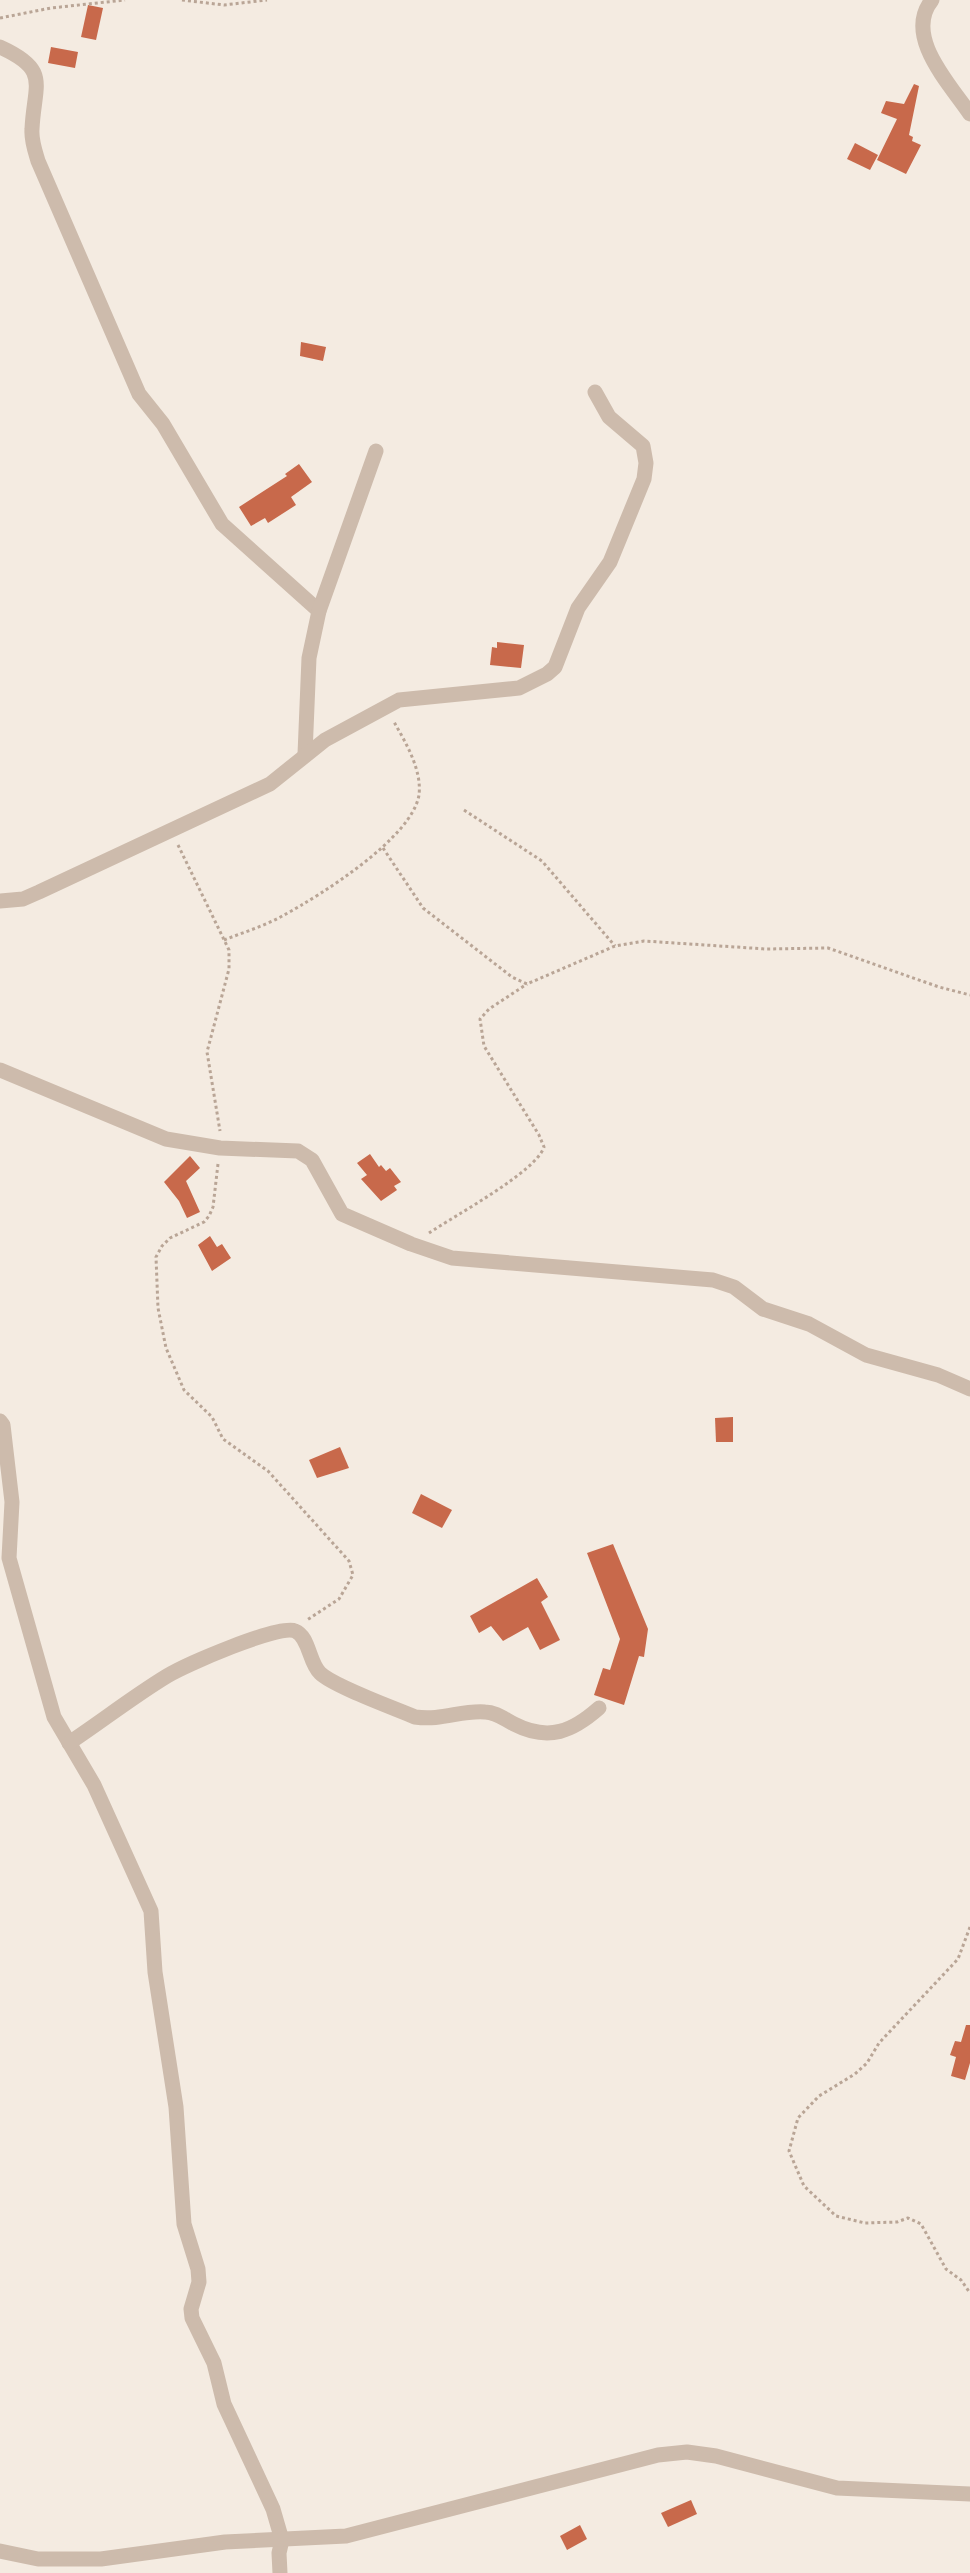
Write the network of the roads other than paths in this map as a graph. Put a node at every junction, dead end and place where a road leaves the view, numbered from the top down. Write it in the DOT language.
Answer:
graph roads {
  1 [pos="932,0"];
  2 [pos="0,47"];
  3 [pos="970,114"];
  4 [pos="595,392"];
  5 [pos="376,451"];
  6 [pos="319,611"];
  7 [pos="305,754"];
  8 [pos="0,901"];
  9 [pos="0,1070"];
  10 [pos="970,1389"];
  11 [pos="0,1420"];
  12 [pos="599,1708"];
  13 [pos="69,1743"];
  14 [pos="970,2494"];
  15 [pos="282,2540"];
  16 [pos="0,2552"];
  17 [pos="280,2573"];
  1 -- 3 [label="street"];
  2 -- 6 [label="street"];
  4 -- 7 [label="street"];
  5 -- 6 [label="street"];
  6 -- 7 [label="street"];
  7 -- 8 [label="street"];
  9 -- 10 [label="street"];
  11 -- 13 [label="street"];
  12 -- 13 [label="street"];
  13 -- 15 [label="street"];
  14 -- 15 [label="street"];
  15 -- 16 [label="street"];
  15 -- 17 [label="street"];
}
